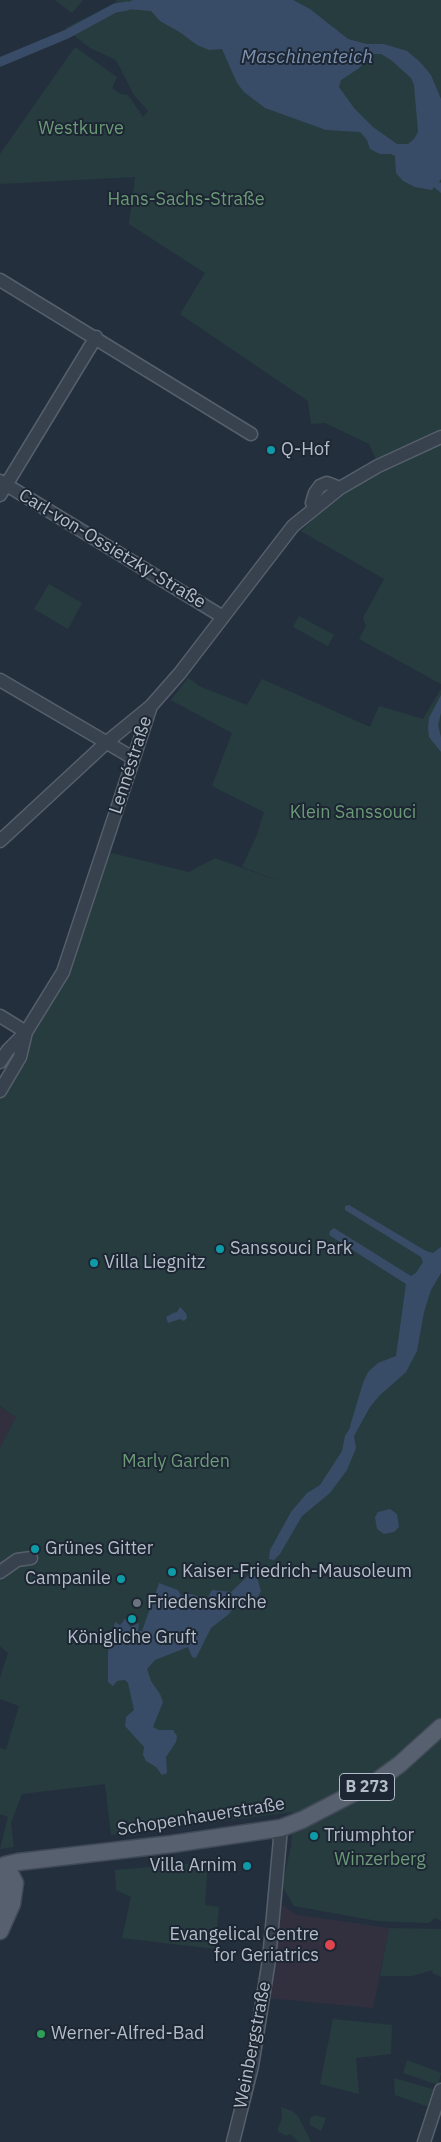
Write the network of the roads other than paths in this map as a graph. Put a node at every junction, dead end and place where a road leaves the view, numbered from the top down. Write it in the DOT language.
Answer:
graph roads {
  1 [pos="0,280"];
  2 [pos="96,337"];
  3 [pos="252,434"];
  4 [pos="441,437"];
  5 [pos="2,487"];
  6 [pos="223,617"];
  7 [pos="0,680"];
  8 [pos="151,706"];
  9 [pos="107,742"];
  10 [pos="133,758"];
  11 [pos="0,841"];
  12 [pos="0,1016"];
  13 [pos="26,1032"];
  14 [pos="0,1062"];
  15 [pos="0,1091"];
  16 [pos="31,1558"];
  17 [pos="0,1572"];
  18 [pos="441,1727"];
  19 [pos="280,1828"];
  20 [pos="0,1870"];
  21 [pos="0,1880"];
  22 [pos="0,1921"];
  23 [pos="0,1931"];
  24 [pos="441,2090"];
  25 [pos="233,2142"];
  26 [pos="424,2142"];
  1 -- 2 [label="street"];
  2 -- 3 [label="street"];
  2 -- 5 [label="street"];
  4 -- 6 [label="street, Lennéstraße"];
  5 -- 6 [label="street, Carl-von-Ossietzky-Straße"];
  6 -- 8 [label="street, Lennéstraße"];
  7 -- 9 [label="street"];
  8 -- 9 [label="street"];
  8 -- 10 [label="street, Lennéstraße"];
  9 -- 10 [label="street"];
  9 -- 11 [label="street"];
  10 -- 13 [label="street, Lennéstraße"];
  12 -- 13 [label="street"];
  13 -- 14 [label="street, Lennéstraße"];
  13 -- 15 [label="street, Lennéstraße"];
  16 -- 17 [label="street"];
  18 -- 19 [label="main road, Schopenhauerstraße / B 273"];
  19 -- 20 [label="main road, Schopenhauerstraße / B 273"];
  19 -- 25 [label="street, Weinbergstraße"];
  20 -- 23 [label="main road"];
  21 -- 22 [label="main road"];
  24 -- 26 [label="street"];
}
